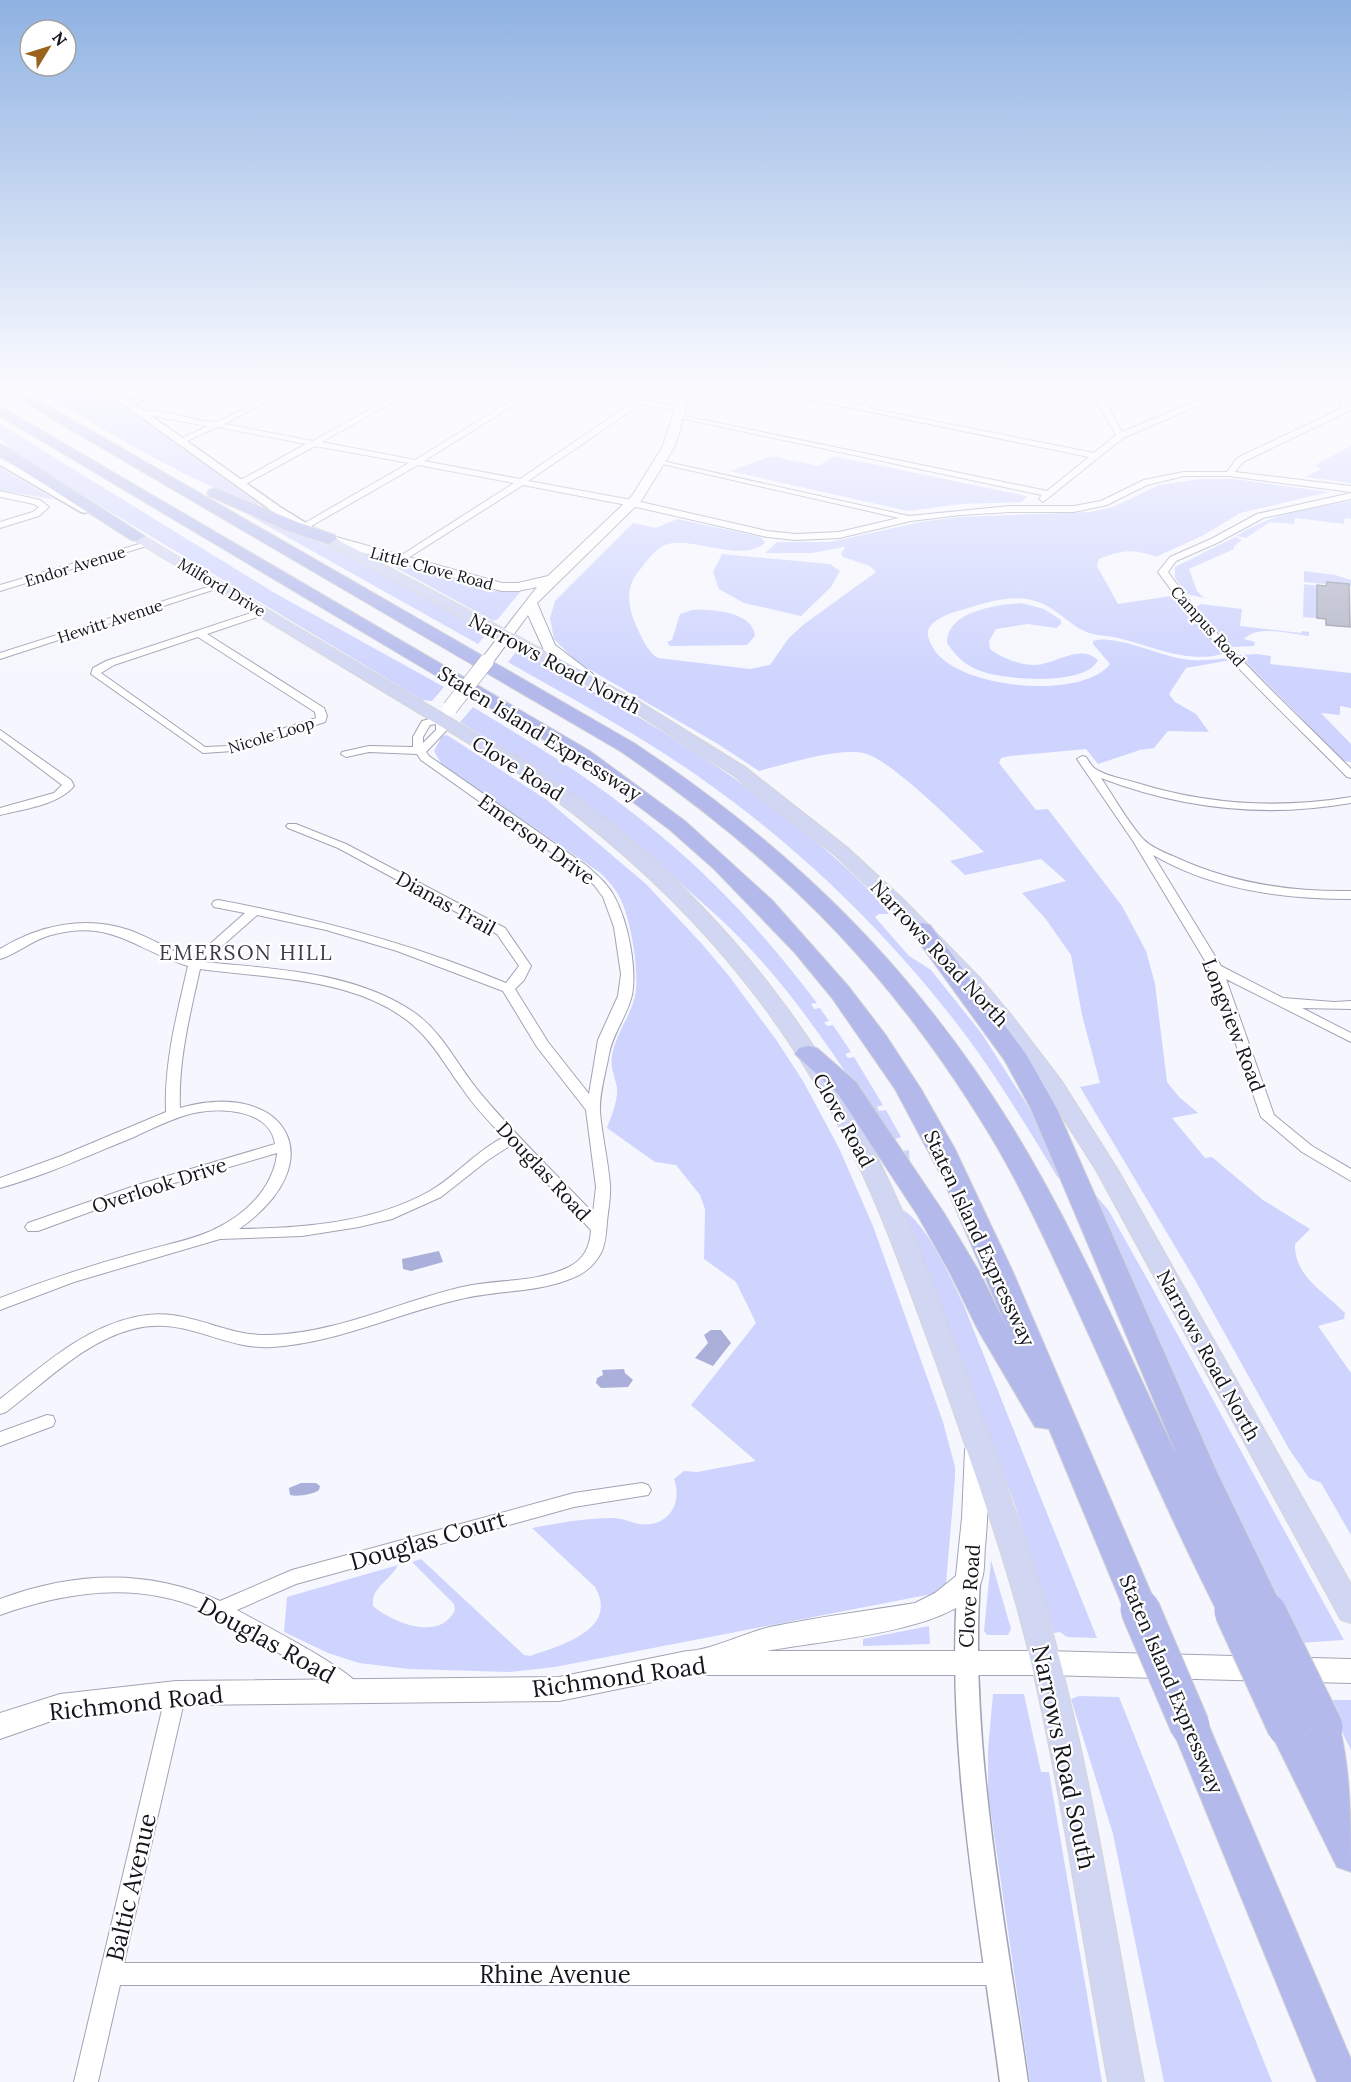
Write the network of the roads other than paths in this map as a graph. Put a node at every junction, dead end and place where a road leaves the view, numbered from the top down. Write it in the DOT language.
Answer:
graph roads {
  1 [pos="43,486"];
  2 [pos="58,486"];
  3 [pos="129,486"];
  4 [pos="178,486"];
  5 [pos="204,486"];
  6 [pos="244,486"];
  7 [pos="375,486"];
  8 [pos="515,486"];
  9 [pos="543,486"];
  10 [pos="643,486"];
  11 [pos="767,486"];
  12 [pos="1012,486"];
  13 [pos="1057,486"];
  14 [pos="1137,486"];
  15 [pos="1328,486"];
  16 [pos="1351,489"];
  17 [pos="0,494"];
  18 [pos="1048,494"];
  19 [pos="1351,496"];
  20 [pos="632,503"];
  21 [pos="1033,509"];
  22 [pos="911,518"];
  23 [pos="0,525"];
  24 [pos="306,526"];
  25 [pos="329,539"];
  26 [pos="143,540"];
  27 [pos="400,560"];
  28 [pos="552,579"];
  29 [pos="220,586"];
  30 [pos="0,588"];
  31 [pos="530,603"];
  32 [pos="263,612"];
  33 [pos="199,633"];
  34 [pos="503,640"];
  35 [pos="0,656"];
  36 [pos="618,696"];
  37 [pos="446,714"];
  38 [pos="0,733"];
  39 [pos="421,751"];
  40 [pos="346,754"];
  41 [pos="1351,775"];
  42 [pos="1351,801"];
  43 [pos="0,812"];
  44 [pos="292,826"];
  45 [pos="1138,842"];
  46 [pos="1351,896"];
  47 [pos="219,904"];
  48 [pos="255,910"];
  49 [pos="922,930"];
  50 [pos="0,955"];
  51 [pos="195,964"];
  52 [pos="1216,969"];
  53 [pos="508,988"];
  54 [pos="1280,1002"];
  55 [pos="1351,1005"];
  56 [pos="1351,1038"];
  57 [pos="807,1054"];
  58 [pos="593,1109"];
  59 [pos="173,1114"];
  60 [pos="514,1138"];
  61 [pos="284,1146"];
  62 [pos="1351,1176"];
  63 [pos="0,1183"];
  64 [pos="33,1227"];
  65 [pos="599,1229"];
  66 [pos="219,1234"];
  67 [pos="0,1304"];
  68 [pos="0,1408"];
  69 [pos="47,1421"];
  70 [pos="977,1438"];
  71 [pos="0,1439"];
  72 [pos="642,1490"];
  73 [pos="1095,1501"];
  74 [pos="969,1581"];
  75 [pos="0,1607"];
  76 [pos="220,1609"];
  77 [pos="1351,1611"];
  78 [pos="1250,1612"];
  79 [pos="687,1663"];
  80 [pos="965,1663"];
  81 [pos="1045,1663"];
  82 [pos="1351,1671"];
  83 [pos="354,1692"];
  84 [pos="176,1693"];
  85 [pos="0,1726"];
  86 [pos="1345,1841"];
  87 [pos="110,1974"];
  88 [pos="1000,1974"];
  89 [pos="86,2082"];
  90 [pos="1014,2082"];
  91 [pos="1126,2082"];
  92 [pos="1338,2082"];
  1 -- 26 [label="street, Milford Drive"];
  2 -- 26 [label="highway"];
  3 -- 73 [label="highway, Staten Island Expressway"];
  4 -- 78 [label="highway, Staten Island Expressway"];
  5 -- 25 [label="highway"];
  6 -- 24 [label="street, Little Clove Road"];
  7 -- 24 [label="street"];
  8 -- 27 [label="street"];
  9 -- 20 [label="street"];
  10 -- 20 [label="main road"];
  11 -- 22 [label="street"];
  12 -- 18 [label="street"];
  13 -- 18 [label="street"];
  14 -- 21 [label="street"];
  15 -- 16 [label="street"];
  17 -- 23 [label="street"];
  18 -- 21 [label="street"];
  19 -- 41 [label="street, Campus Road"];
  20 -- 22 [label="street"];
  20 -- 28 [label="main road"];
  21 -- 22 [label="street"];
  24 -- 25 [label="street, Little Clove Road"];
  25 -- 27 [label="main road, Little Clove Road"];
  25 -- 34 [label="main road, Narrows Road North"];
  26 -- 29 [label="main road, Milford Drive"];
  26 -- 30 [label="street, Endor Avenue"];
  27 -- 28 [label="main road, Little Clove Road"];
  28 -- 31 [label="main road"];
  29 -- 32 [label="main road, Milford Drive"];
  29 -- 35 [label="street, Hewitt Avenue"];
  31 -- 34 [label="main road"];
  31 -- 36 [label="main road"];
  32 -- 33 [label="street, Nicole Loop"];
  32 -- 37 [label="main road, Milford Drive"];
  33 -- 33 [label="street, Nicole Loop"];
  34 -- 36 [label="main road, Narrows Road North"];
  34 -- 37 [label="main road, bridge"];
  36 -- 49 [label="main road, Narrows Road North"];
  37 -- 39 [label="street"];
  37 -- 39 [label="street"];
  37 -- 57 [label="main road, Clove Road"];
  38 -- 43 [label="street"];
  39 -- 40 [label="street"];
  39 -- 58 [label="street, Emerson Drive"];
  42 -- 45 [label="street, Longview Road"];
  44 -- 53 [label="street, Dianas Trail"];
  45 -- 46 [label="street"];
  45 -- 52 [label="street, Longview Road"];
  47 -- 48 [label="street"];
  48 -- 51 [label="street"];
  48 -- 53 [label="street"];
  49 -- 77 [label="main road, Narrows Road North"];
  49 -- 78 [label="highway"];
  50 -- 51 [label="street, Douglas Road"];
  51 -- 59 [label="street"];
  51 -- 60 [label="street, Douglas Road"];
  52 -- 54 [label="street"];
  52 -- 62 [label="street, Longview Road"];
  53 -- 58 [label="street"];
  54 -- 55 [label="street"];
  54 -- 56 [label="street"];
  57 -- 70 [label="main road, Clove Road"];
  57 -- 73 [label="highway"];
  58 -- 65 [label="street, Emerson Drive"];
  59 -- 61 [label="street"];
  59 -- 63 [label="street"];
  60 -- 65 [label="street, Douglas Road"];
  60 -- 66 [label="street"];
  61 -- 64 [label="street, Overlook Drive"];
  61 -- 66 [label="street"];
  65 -- 68 [label="street, Douglas Road"];
  66 -- 67 [label="street"];
  69 -- 71 [label="street"];
  70 -- 74 [label="main road, Clove Road"];
  70 -- 81 [label="main road, Narrows Road South"];
  72 -- 76 [label="street, Douglas Court"];
  73 -- 92 [label="highway, Staten Island Expressway, bridge"];
  74 -- 79 [label="main road"];
  74 -- 80 [label="street, Clove Road"];
  75 -- 76 [label="street, Douglas Road"];
  76 -- 83 [label="street, Douglas Road"];
  78 -- 86 [label="highway, bridge"];
  79 -- 80 [label="main road, Richmond Road"];
  79 -- 83 [label="main road, Richmond Road"];
  80 -- 81 [label="main road, Richmond Road"];
  80 -- 88 [label="street, Clove Road"];
  81 -- 82 [label="main road, Richmond Road"];
  81 -- 91 [label="main road, Narrows Road South"];
  83 -- 84 [label="main road, Richmond Road"];
  84 -- 85 [label="main road, Richmond Road"];
  84 -- 87 [label="street, Baltic Avenue"];
  87 -- 88 [label="street, Rhine Avenue"];
  87 -- 89 [label="street, Baltic Avenue"];
  88 -- 90 [label="street, Clove Road"];
}
